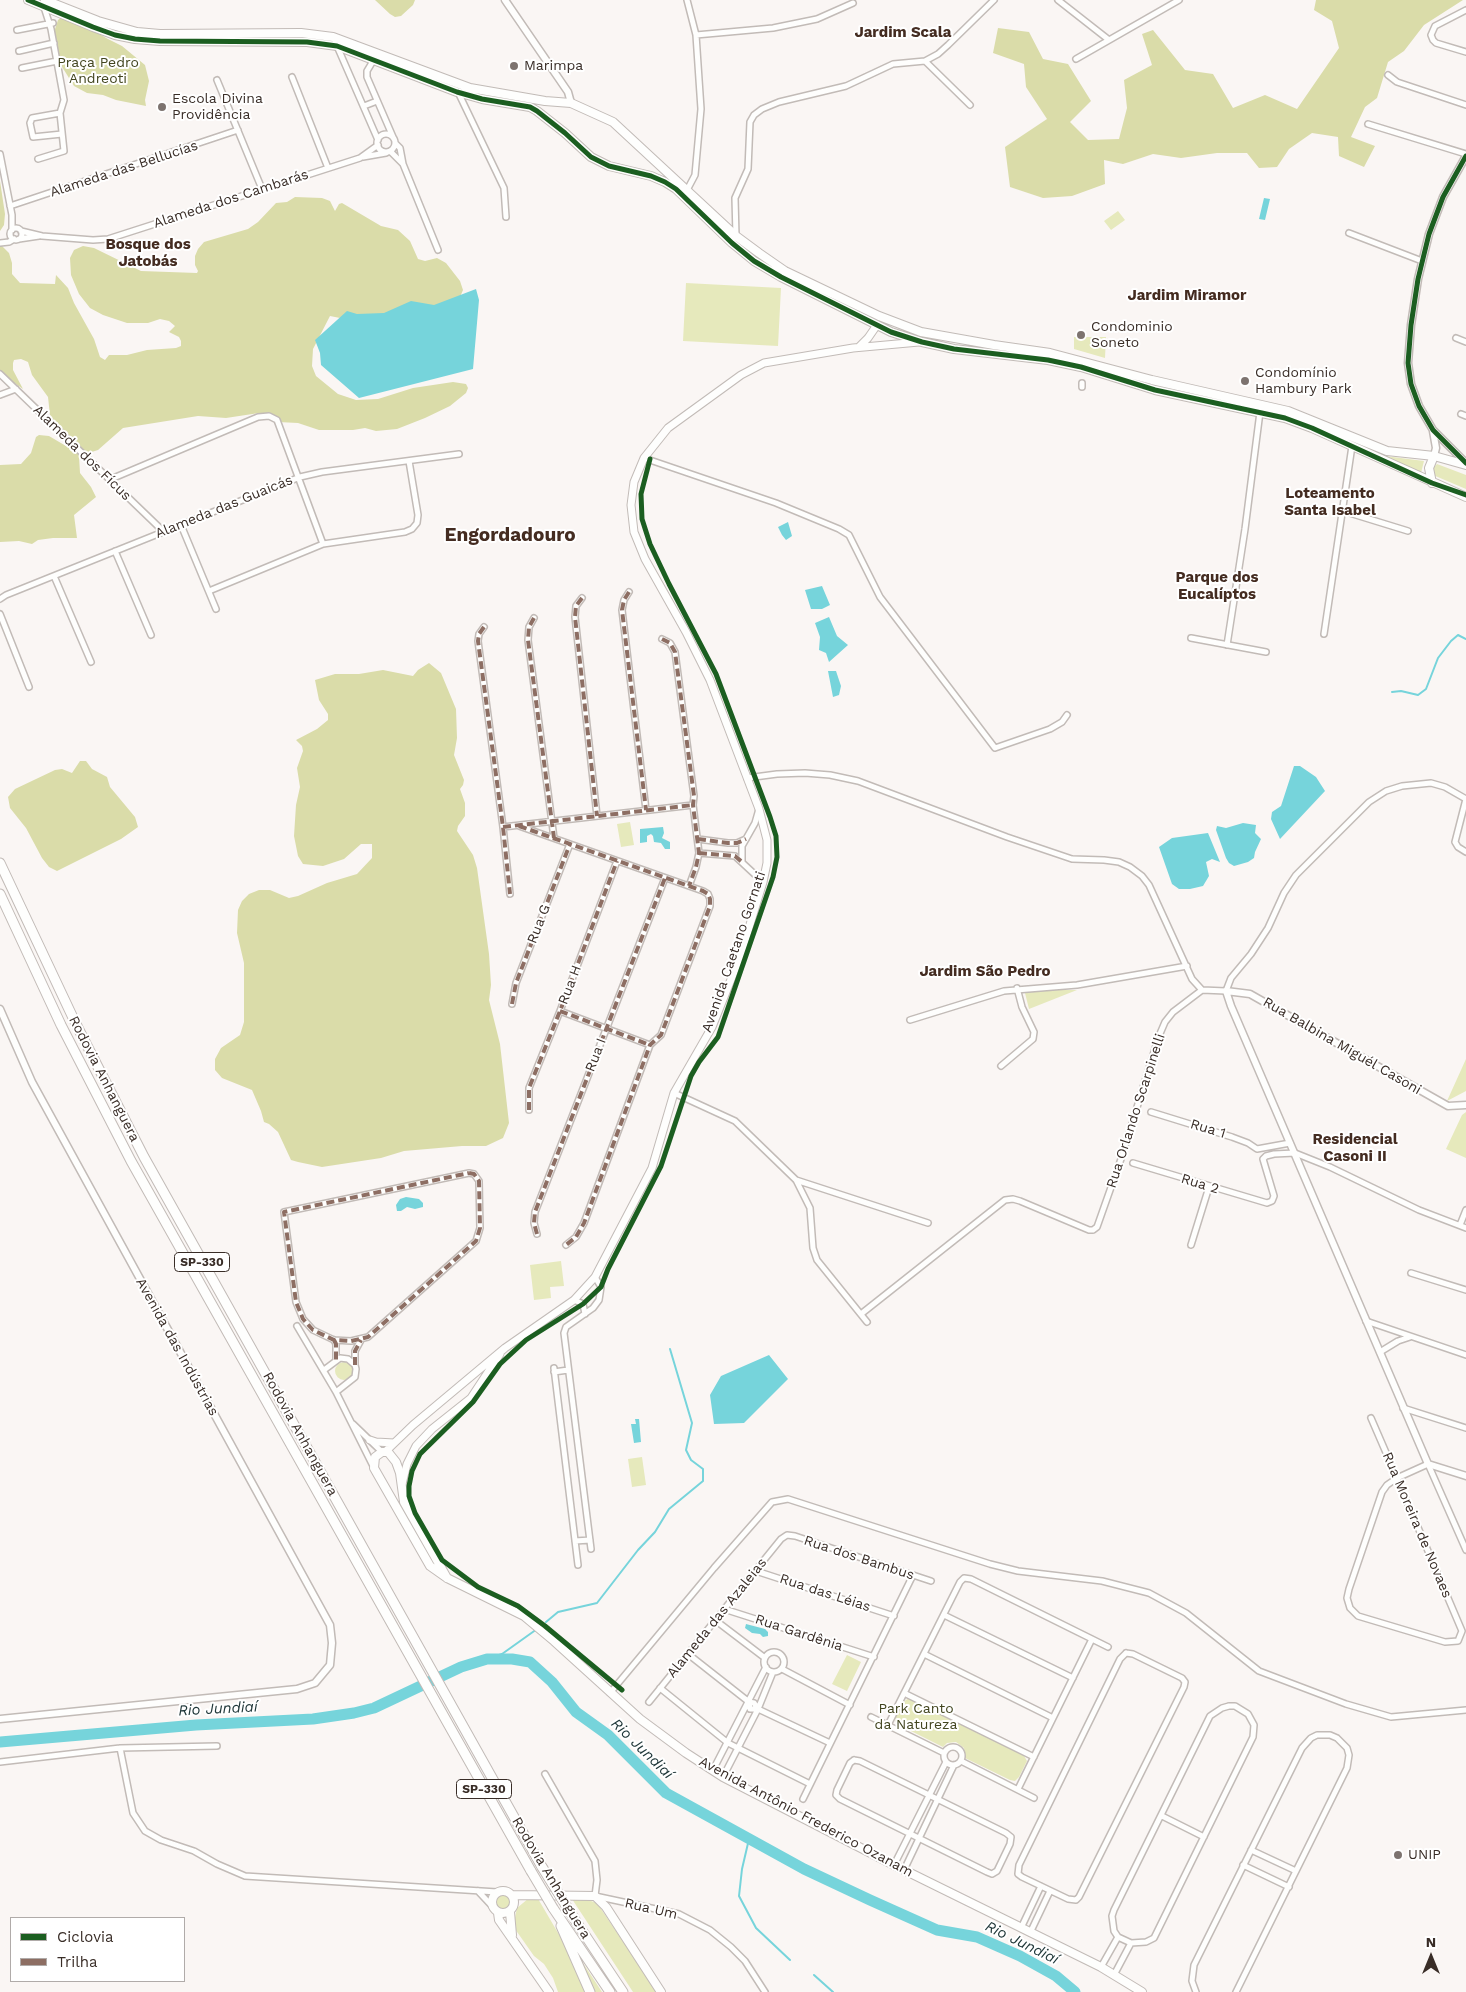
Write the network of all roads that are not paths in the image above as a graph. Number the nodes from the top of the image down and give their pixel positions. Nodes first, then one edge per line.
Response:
1 (28, 0) edge
2 (505, 0) edge
3 (687, 0) edge
4 (994, 0) edge
5 (1058, 0) edge
6 (1178, 0) edge
7 (44, 3) edge
8 (853, 3) dead end
9 (1466, 10) edge
10 (61, 14) junction
11 (51, 25) junction
12 (17, 30) dead end
13 (696, 35) junction
14 (1109, 40) junction
15 (54, 43) junction
16 (337, 46) junction
17 (19, 50) dead end
18 (1466, 52) edge
19 (1076, 59) dead end
20 (57, 60) junction
21 (374, 60) junction
22 (925, 61) junction
23 (22, 68) dead end
24 (1388, 76) dead end
25 (292, 77) dead end
26 (218, 80) dead end
27 (457, 92) junction
28 (377, 101) junction
29 (571, 103) junction
30 (1466, 104) edge
31 (970, 105) dead end
32 (364, 106) junction
33 (60, 113) junction
34 (1368, 124) dead end
35 (238, 130) junction
36 (62, 134) junction
37 (392, 137) junction
38 (378, 142) junction
39 (395, 144) junction
40 (389, 151) junction
41 (0, 154) edge
42 (1466, 155) edge
43 (360, 158) junction
44 (38, 159) dead end
45 (403, 164) junction
46 (659, 165) junction
47 (328, 168) junction
48 (651, 176) junction
49 (262, 189) junction
50 (685, 193) junction
51 (10, 206) junction
52 (12, 215) junction
53 (506, 218) dead end
54 (20, 230) junction
55 (11, 231) junction
56 (1349, 233) dead end
57 (42, 236) junction
58 (736, 236) junction
59 (16, 239) junction
60 (0, 243) edge
61 (438, 250) dead end
62 (1422, 261) junction
63 (877, 325) junction
64 (921, 332) junction
65 (871, 334) junction
66 (1456, 338) dead end
67 (922, 342) junction
68 (1466, 342) edge
69 (880, 345) junction
70 (858, 347) junction
71 (0, 374) edge
72 (16, 389) junction
73 (0, 395) edge
74 (1260, 412) junction
75 (1433, 430) junction
76 (1352, 446) junction
77 (459, 454) dead end
78 (1434, 456) junction
79 (644, 458) junction
80 (410, 461) junction
81 (1466, 464) edge
82 (300, 477) junction
83 (111, 479) junction
84 (1432, 483) junction
85 (1465, 496) edge
86 (1343, 511) junction
87 (181, 525) junction
88 (1408, 531) dead end
89 (164, 532) junction
90 (323, 544) junction
91 (115, 551) junction
92 (54, 576) junction
93 (209, 591) junction
94 (629, 592) dead end
95 (582, 598) dead end
96 (0, 599) edge
97 (216, 608) dead end
98 (0, 614) edge
99 (534, 618) dead end
100 (484, 627) dead end
101 (1324, 634) dead end
102 (152, 635) dead end
103 (1191, 638) dead end
104 (662, 639) dead end
105 (1227, 645) junction
106 (1266, 652) dead end
107 (92, 662) dead end
108 (29, 687) dead end
109 (1067, 715) dead end
110 (747, 778) junction
111 (1466, 800) edge
112 (692, 805) junction
113 (759, 809) junction
114 (646, 810) junction
115 (597, 816) junction
116 (551, 822) junction
117 (518, 826) junction
118 (503, 827) junction
119 (554, 838) junction
120 (746, 839) junction
121 (698, 840) junction
122 (570, 844) junction
123 (1466, 852) edge
124 (699, 853) junction
125 (617, 861) junction
126 (742, 862) junction
127 (0, 863) edge
128 (665, 878) junction
129 (763, 882) junction
130 (689, 886) junction
131 (0, 894) edge
132 (510, 894) dead end
133 (1187, 966) junction
134 (1017, 988) junction
135 (1202, 990) junction
136 (1226, 991) junction
137 (512, 1004) dead end
138 (0, 1009) edge
139 (560, 1011) junction
140 (910, 1020) dead end
141 (606, 1028) junction
142 (650, 1045) junction
143 (1001, 1066) dead end
144 (674, 1093) junction
145 (1466, 1105) edge
146 (529, 1110) dead end
147 (1151, 1112) dead end
148 (1290, 1143) junction
149 (1260, 1149) junction
150 (1295, 1153) junction
151 (1264, 1157) junction
152 (1133, 1162) dead end
153 (796, 1180) junction
154 (1209, 1187) junction
155 (1466, 1210) edge
156 (928, 1223) dead end
157 (1463, 1226) edge
158 (538, 1234) dead end
159 (566, 1245) dead end
160 (1190, 1245) dead end
161 (1411, 1273) dead end
162 (595, 1276) junction
163 (1466, 1290) edge
164 (574, 1300) junction
165 (585, 1314) junction
166 (861, 1314) junction
167 (1366, 1321) junction
168 (867, 1322) dead end
169 (297, 1326) dead end
170 (1411, 1337) junction
171 (334, 1340) junction
172 (361, 1340) junction
173 (504, 1348) junction
174 (1380, 1352) junction
175 (1466, 1355) edge
176 (336, 1360) junction
177 (355, 1365) junction
178 (324, 1370) junction
179 (568, 1370) junction
180 (462, 1384) junction
181 (336, 1392) junction
182 (471, 1398) junction
183 (1403, 1408) junction
184 (1371, 1418) dead end
185 (351, 1422) junction
186 (1466, 1428) edge
187 (370, 1440) junction
188 (394, 1443) junction
189 (384, 1452) junction
190 (1428, 1464) junction
191 (374, 1468) junction
192 (1466, 1476) edge
193 (1397, 1478) junction
194 (402, 1486) junction
195 (385, 1487) junction
196 (417, 1525) junction
197 (408, 1527) junction
198 (787, 1535) joint
199 (590, 1540) junction
200 (575, 1541) junction
201 (591, 1549) dead end
202 (1466, 1550) edge
203 (578, 1565) dead end
204 (756, 1571) junction
205 (913, 1575) junction
206 (447, 1578) junction
207 (931, 1581) dead end
208 (724, 1609) junction
209 (944, 1615) junction
210 (894, 1616) junction
211 (715, 1620) junction
212 (1092, 1639) junction
213 (1108, 1647) dead end
214 (688, 1654) junction
215 (924, 1654) junction
216 (874, 1657) junction
217 (765, 1658) junction
218 (766, 1667) junction
219 (782, 1669) junction
220 (773, 1672) junction
221 (1073, 1678) junction
222 (660, 1688) junction
223 (904, 1692) junction
224 (610, 1693) junction
225 (649, 1702) dead end
226 (748, 1702) junction
227 (850, 1704) junction
228 (758, 1709) junction
229 (1466, 1710) edge
230 (871, 1717) dead end
231 (1053, 1718) junction
232 (0, 1719) edge
233 (888, 1725) junction
234 (728, 1742) junction
235 (830, 1743) junction
236 (217, 1746) dead end
237 (120, 1748) junction
238 (738, 1748) junction
239 (944, 1753) junction
240 (1034, 1757) junction
241 (961, 1761) junction
242 (0, 1762) edge
243 (946, 1762) junction
244 (954, 1765) junction
245 (713, 1770) junction
246 (545, 1774) dead end
247 (723, 1777) junction
248 (810, 1784) junction
249 (1018, 1789) junction
250 (929, 1795) junction
251 (1034, 1798) dead end
252 (803, 1799) dead end
253 (939, 1799) junction
254 (1162, 1816) junction
255 (911, 1834) junction
256 (1204, 1837) junction
257 (920, 1839) junction
258 (1251, 1850) junction
259 (894, 1865) junction
260 (1243, 1865) junction
261 (904, 1870) junction
262 (1296, 1872) junction
263 (1041, 1886) junction
264 (1288, 1887) junction
265 (477, 1890) junction
266 (1050, 1891) junction
267 (498, 1892) junction
268 (512, 1895) junction
269 (530, 1895) junction
270 (595, 1896) junction
271 (492, 1906) junction
272 (512, 1908) junction
273 (553, 1908) junction
274 (498, 1913) junction
275 (1021, 1928) junction
276 (1030, 1933) junction
277 (512, 1937) junction
278 (1118, 1937) junction
279 (1132, 1943) junction
280 (1101, 1967) junction
281 (1114, 1975) junction
282 (1139, 1991) edge
283 (549, 1992) edge
284 (590, 1992) edge
285 (610, 1992) edge
286 (623, 1992) edge
287 (661, 1992) edge
288 (765, 1992) edge
289 (1196, 1992) edge
290 (1236, 1992) edge

1 - 7 main road
2 - 29 street
3 - 13 street
4 - 22 street
5 - 14 street
6 - 14 street
7 - 10 main road
7 - 11 street
7 - 29 main road
8 - 13 street
9 - 18 street
10 - 11 street
10 - 16 main road
11 - 12 street
11 - 15 street
13 - 50 street
14 - 19 street
15 - 17 street
15 - 20 street
16 - 21 main road
16 - 32 street
20 - 23 street
20 - 33 street
21 - 27 main road
21 - 28 street
22 - 31 street
22 - 58 street
24 - 30 street
25 - 47 street
26 - 35 street
27 - 48 main road
27 - 53 street
28 - 32 street
28 - 37 street
29 - 46 main road
32 - 38 street
33 - 36 street
33 - 36 street
34 - 42 street
35 - 49 street
35 - 51 street, Alameda das Bellucías
36 - 44 street
37 - 38 street
37 - 39 street
38 - 40 street
38 - 43 street, Alameda dos Cambarás
39 - 40 street
39 - 45 street
40 - 43 street, Alameda dos Cambarás
40 - 45 street
41 - 51 street
42 - 62 street
43 - 47 street, Alameda dos Cambarás
45 - 61 street
46 - 48 main road
46 - 50 main road
47 - 49 street, Alameda dos Cambarás
48 - 50 main road
49 - 57 street, Alameda dos Cambarás
50 - 58 main road
50 - 63 main road
51 - 52 street
52 - 54 street
52 - 55 street
54 - 55 street
54 - 57 street, Alameda dos Cambarás
54 - 59 street
55 - 59 street
55 - 60 street, Alameda dos Cambarás
56 - 62 street
57 - 59 street, Alameda dos Cambarás
58 - 64 main road
59 - 60 street, Alameda dos Cambarás
62 - 75 street
63 - 64 main road
63 - 65 main road
63 - 67 main road
64 - 78 main road
65 - 69 main road
65 - 70 main road
66 - 68 street
67 - 69 main road, Avenida Caetano Gornati
67 - 74 main road
69 - 70 main road, Avenida Caetano Gornati
70 - 79 main road, Avenida Caetano Gornati
71 - 72 street, Alameda dos Fícus
72 - 73 street
72 - 83 street, Alameda dos Fícus
74 - 76 main road
74 - 105 street
75 - 78 street
75 - 81 street
76 - 84 main road
76 - 86 street
77 - 80 street, Alameda das Guaicás
78 - 81 main road
78 - 84 main road
79 - 109 street
79 - 110 main road, Avenida Caetano Gornati
80 - 82 street, Alameda das Guaicás
80 - 90 street
82 - 83 street
82 - 87 street, Alameda das Guaicás
82 - 90 street
83 - 89 street, Alameda dos Fícus
84 - 85 main road
86 - 88 street
86 - 101 street
87 - 89 street, Alameda das Guaicás
87 - 93 street
89 - 91 street, Alameda das Guaicás
90 - 93 street
91 - 92 street, Alameda das Guaicás
91 - 102 street
92 - 96 street, Alameda das Guaicás
92 - 107 street
93 - 97 street
94 - 114 street
95 - 115 street
98 - 108 street
99 - 116 street
100 - 118 street
103 - 105 street
104 - 112 street
105 - 106 street
110 - 113 main road, Avenida Caetano Gornati
110 - 133 street
111 - 123 street
111 - 136 street
112 - 114 street
112 - 121 street
113 - 120 street
113 - 129 main road, Avenida Caetano Gornati
114 - 115 street
115 - 116 street
116 - 117 street
116 - 119 street
117 - 118 street
117 - 119 street
118 - 132 street
119 - 122 street
120 - 121 street
120 - 126 street
121 - 124 street
122 - 125 street
122 - 137 street, Rua G
124 - 126 street
124 - 130 street
125 - 128 street
125 - 139 street, Rua H
126 - 129 street
127 - 286 highway, Rodovia Anhanguera / SP-330, bridge
128 - 130 street
128 - 141 street, Rua I
129 - 144 main road, Avenida Caetano Gornati
130 - 142 street
131 - 273 highway, Rodovia Anhanguera / SP-330, bridge
133 - 134 street
133 - 135 street
134 - 140 street
134 - 143 street
135 - 136 street
135 - 166 street, Rua Orlando Scarpinelli
136 - 145 street, Rua Balbina Miguél Casoni
136 - 148 street
138 - 232 street, Avenida das Indústrias
139 - 141 street
139 - 146 street, Rua H
141 - 142 street
141 - 158 street, Rua I
142 - 159 street
144 - 153 street
144 - 162 main road, Avenida Caetano Gornati
147 - 149 street, Rua 1
148 - 149 street
148 - 150 street
149 - 151 street
150 - 151 street
150 - 157 street
150 - 167 street
151 - 154 street, Rua 2
152 - 154 street, Rua 2
153 - 156 street
153 - 166 street
154 - 160 street
155 - 157 street
161 - 163 street
162 - 164 main road, Avenida Caetano Gornati
162 - 165 street
164 - 165 street
164 - 173 main road, Avenida Caetano Gornati
165 - 179 street
166 - 168 street
167 - 170 street
167 - 174 street
169 - 178 street, Avenida Antônio Frederico Ozanam
170 - 174 street
170 - 175 street
171 - 172 street
171 - 172 street
171 - 176 street
172 - 177 street
173 - 180 main road, Avenida Caetano Gornati
173 - 182 main road
174 - 183 street
176 - 177 street
176 - 178 street
177 - 181 street
178 - 181 street, Avenida Antônio Frederico Ozanam
179 - 199 street
179 - 200 street
180 - 182 main road
180 - 188 main road, Avenida Caetano Gornati
181 - 185 street, Avenida Antônio Frederico Ozanam
182 - 194 main road
183 - 186 street
183 - 190 street
184 - 193 street, Rua Moreira de Novaes
185 - 187 street, Avenida Antônio Frederico Ozanam
185 - 191 street, Avenida Antônio Frederico Ozanam
187 - 188 main road
187 - 189 street, Avenida Antônio Frederico Ozanam
188 - 189 main road, Avenida Caetano Gornati
189 - 191 main road
189 - 194 main road
190 - 192 street
190 - 193 street
190 - 202 street
191 - 195 main road, Avenida Antônio Frederico Ozanam
193 - 193 street, Rua Moreira de Novaes
194 - 195 main road
194 - 196 main road
195 - 197 main road, Avenida Antônio Frederico Ozanam
196 - 197 main road
196 - 206 main road
197 - 206 main road, Avenida Antônio Frederico Ozanam
198 - 204 street, Alameda das Azaleias
198 - 205 street, Rua dos Bambus
199 - 200 street
199 - 201 street
200 - 203 street
204 - 208 street, Alameda das Azaleias
204 - 210 street, Rua das Léias
205 - 207 street, Rua dos Bambus
205 - 210 street
206 - 224 main road, Avenida Antônio Frederico Ozanam
208 - 211 street, Alameda das Azaleias
208 - 216 street, Rua Gardênia
209 - 212 street
209 - 215 street
209 - 221 street
210 - 216 street
211 - 214 street, Alameda das Azaleias
211 - 217 street
212 - 213 street
212 - 221 street
214 - 222 street, Alameda das Azaleias
214 - 226 street
215 - 223 street
215 - 231 street
216 - 227 street
217 - 218 street
217 - 219 street
218 - 220 street
218 - 226 street
219 - 220 street
219 - 227 street
220 - 228 street
221 - 231 street
222 - 225 street, Alameda das Azaleias
222 - 234 street
223 - 233 street
223 - 240 street
224 - 229 street
224 - 245 main road, Avenida Antônio Frederico Ozanam
226 - 228 street
226 - 234 street
227 - 235 street
228 - 235 street
228 - 238 street
230 - 233 street
231 - 240 street
233 - 239 street
234 - 238 street
234 - 245 street
235 - 248 street
236 - 237 street
237 - 242 street
237 - 265 street
238 - 247 street
238 - 248 street
239 - 241 street
239 - 243 street
240 - 249 street
241 - 244 street
241 - 249 street
243 - 244 street
243 - 250 street
244 - 253 street
245 - 247 main road, Avenida Antônio Frederico Ozanam
246 - 270 street
247 - 259 main road, Avenida Antônio Frederico Ozanam
248 - 252 street
249 - 251 street
250 - 253 street
250 - 255 street
250 - 255 street
253 - 257 street
253 - 257 street
254 - 256 street
254 - 256 street
254 - 278 street
255 - 257 street
255 - 259 street
256 - 279 street
257 - 261 street
258 - 260 street
258 - 262 street
258 - 262 street
259 - 261 main road, Avenida Antônio Frederico Ozanam
260 - 264 street
260 - 289 street
261 - 275 main road, Avenida Antônio Frederico Ozanam
262 - 264 street
263 - 266 street
263 - 266 street
263 - 275 street
264 - 290 street
265 - 267 street
265 - 271 street
266 - 276 street
267 - 268 main road
267 - 271 main road
268 - 269 main road
268 - 272 main road
269 - 270 main road
269 - 272 main road
270 - 287 main road
270 - 288 street, Rua Um
271 - 274 main road
272 - 274 main road
272 - 277 main road
273 - 284 highway
273 - 285 highway, Rodovia Anhanguera / SP-330
274 - 277 main road
275 - 276 main road, Avenida Antônio Frederico Ozanam
276 - 280 main road, Avenida Antônio Frederico Ozanam
277 - 283 main road
278 - 279 street
278 - 280 street
279 - 281 street
280 - 281 main road, Avenida Antônio Frederico Ozanam
281 - 282 main road, Avenida Antônio Frederico Ozanam

